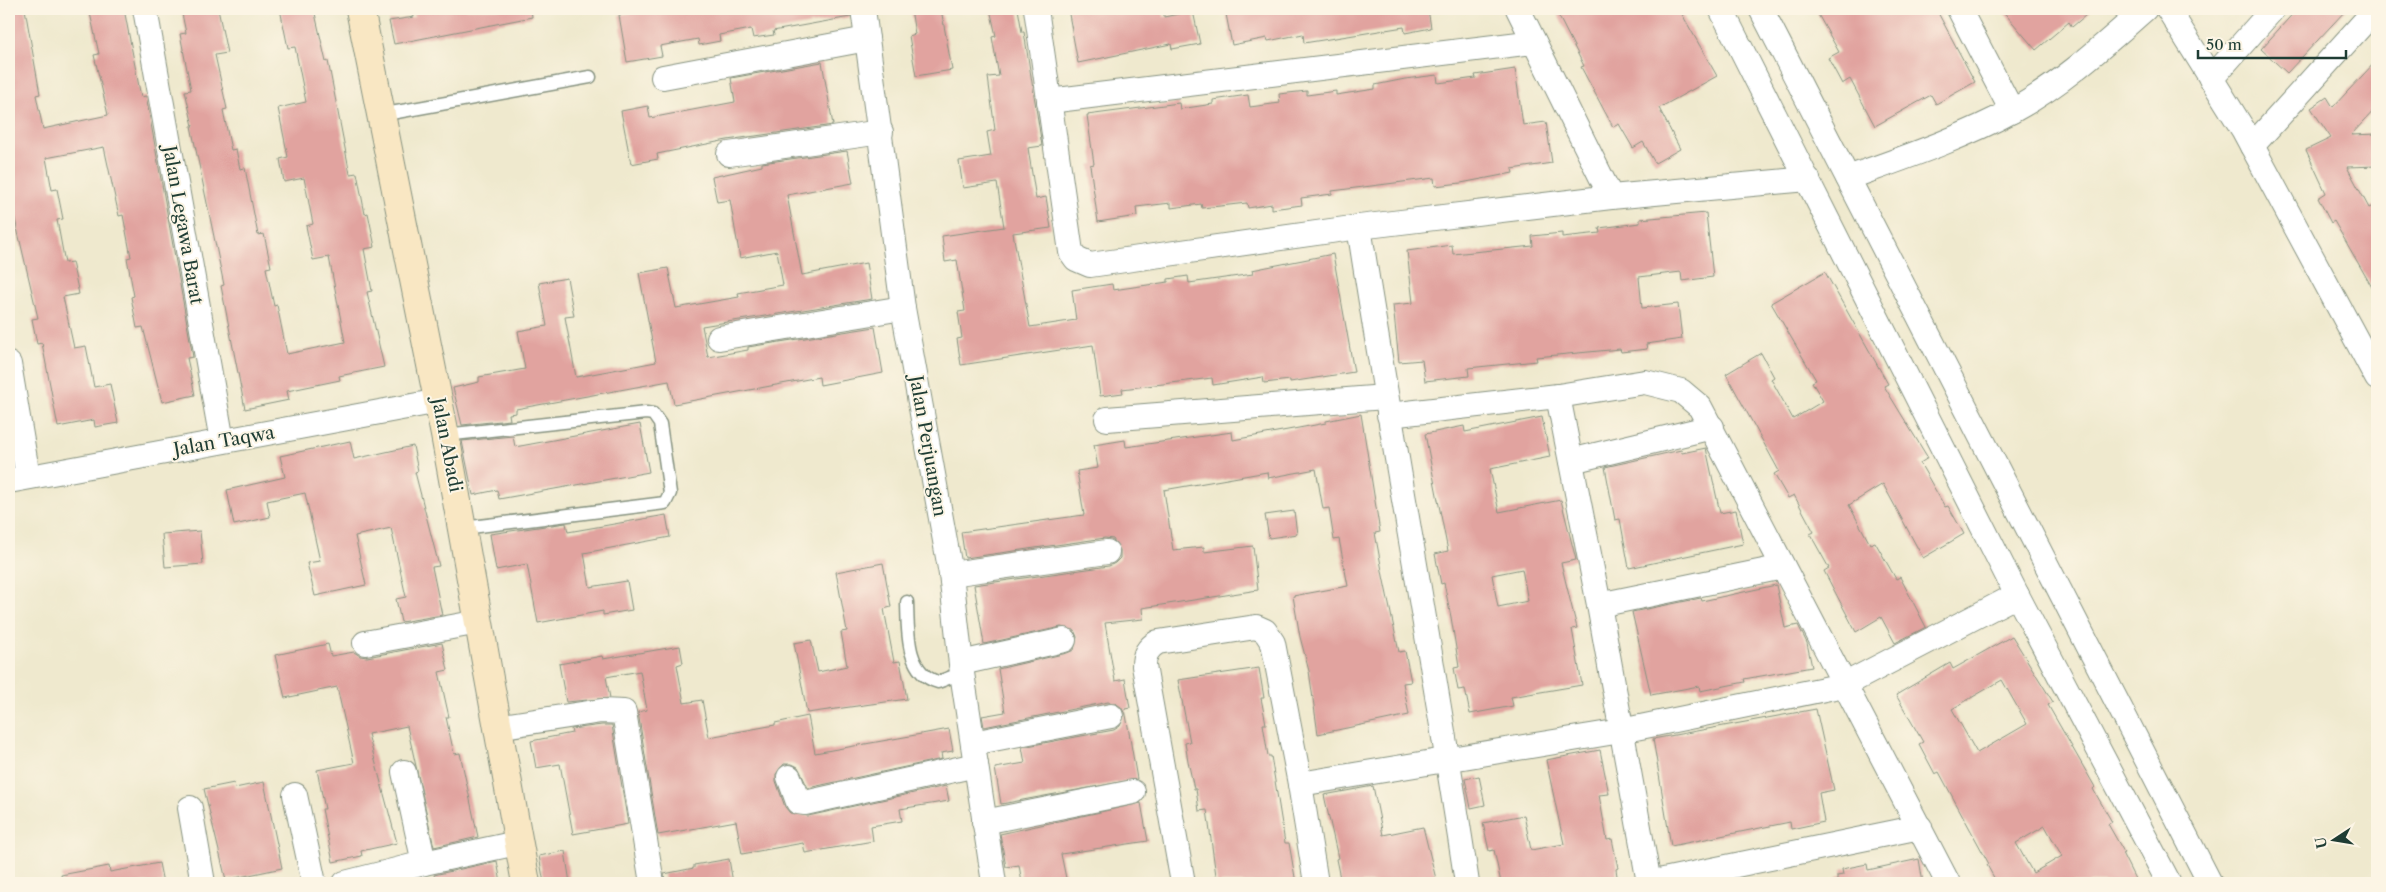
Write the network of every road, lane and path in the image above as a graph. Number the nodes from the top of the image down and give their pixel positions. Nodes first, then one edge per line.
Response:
1 (145, 9) edge
2 (360, 9) edge
3 (863, 9) edge
4 (1036, 9) edge
5 (1518, 9) edge
6 (1721, 9) edge
7 (1959, 9) edge
8 (2145, 9) edge
9 (2168, 9) edge
10 (2273, 9) edge
11 (2376, 9) edge
12 (1763, 13) edge
13 (1733, 33) junction
14 (867, 39) junction
15 (1534, 42) junction
16 (590, 77) dead end
17 (662, 77) dead end
18 (2211, 79) junction
19 (1049, 101) junction
20 (2012, 111) junction
21 (380, 115) junction
22 (881, 132) junction
23 (2252, 146) junction
24 (730, 154) dead end
25 (1848, 178) junction
26 (1808, 179) junction
27 (1610, 197) junction
28 (1359, 227) junction
29 (903, 308) junction
30 (1922, 325) junction
31 (719, 338) dead end
32 (1892, 344) junction
33 (9, 364) edge
34 (2377, 378) edge
35 (1558, 396) junction
36 (438, 401) junction
37 (1387, 406) junction
38 (1107, 419) dead end
39 (1712, 428) junction
40 (445, 435) junction
41 (222, 441) junction
42 (1571, 461) junction
43 (18, 479) edge
44 (463, 528) junction
45 (1107, 552) dead end
46 (1783, 568) junction
47 (951, 574) junction
48 (2017, 595) junction
49 (907, 602) dead end
50 (1599, 605) junction
51 (479, 622) junction
52 (1064, 640) dead end
53 (365, 642) dead end
54 (962, 668) junction
55 (1844, 685) junction
56 (1111, 716) dead end
57 (497, 727) junction
58 (1621, 731) junction
59 (974, 754) junction
60 (1448, 759) junction
61 (404, 772) dead end
62 (790, 777) dead end
63 (1300, 784) junction
64 (1133, 792) dead end
65 (295, 795) dead end
66 (190, 808) dead end
67 (984, 822) junction
68 (1920, 827) junction
69 (517, 843) junction
70 (424, 863) junction
71 (203, 883) edge
72 (314, 883) edge
73 (345, 883) edge
74 (526, 883) edge
75 (652, 883) edge
76 (994, 883) edge
77 (1183, 883) edge
78 (1316, 883) edge
79 (1467, 883) edge
80 (1649, 883) edge
81 (1948, 883) edge
82 (2169, 883) edge
83 (2210, 883) edge

1 - 41 street, Jalan Legawa Barat
2 - 21 street, Jalan Abadi
3 - 14 street, Jalan Perjuangan
4 - 19 street
5 - 15 street
6 - 13 street
7 - 20 street
8 - 20 street
9 - 18 street
10 - 18 street
11 - 23 street
12 - 13 street
12 - 25 street
13 - 26 street
14 - 17 street
14 - 22 street, Jalan Perjuangan
15 - 19 street
15 - 27 street
16 - 21 lane
18 - 23 street
19 - 28 street
20 - 25 street
21 - 36 street, Jalan Abadi
22 - 24 street
22 - 29 street, Jalan Perjuangan
23 - 34 street
25 - 30 street
26 - 27 street
26 - 32 street
27 - 28 street
28 - 37 street
29 - 31 street
29 - 47 street, Jalan Perjuangan
30 - 32 street
30 - 83 street
32 - 48 street
33 - 43 street
35 - 37 street
35 - 39 street
35 - 42 street
36 - 40 street, Jalan Abadi
36 - 41 street, Jalan Taqwa
37 - 38 street
37 - 60 street
39 - 42 street
39 - 46 street
40 - 44 street, Jalan Abadi
40 - 44 lane
41 - 43 street, Jalan Taqwa
42 - 50 street
44 - 51 street, Jalan Abadi
45 - 47 street
46 - 50 street
46 - 55 street
47 - 54 street, Jalan Perjuangan
48 - 55 street
48 - 82 street
49 - 54 lane
50 - 58 street
51 - 53 street
51 - 57 street, Jalan Abadi
52 - 54 street
54 - 59 street, Jalan Perjuangan
55 - 58 street
55 - 68 street
56 - 59 street
57 - 69 street, Jalan Abadi
57 - 75 street
58 - 60 street
58 - 80 street
59 - 62 street
59 - 67 street, Jalan Perjuangan
60 - 63 street
60 - 79 street
61 - 70 street
63 - 77 street
63 - 78 street
64 - 67 street
65 - 72 street
66 - 71 street
67 - 76 street, Jalan Perjuangan
68 - 80 street
68 - 81 street
69 - 70 street
69 - 74 street, Jalan Abadi
70 - 73 street

